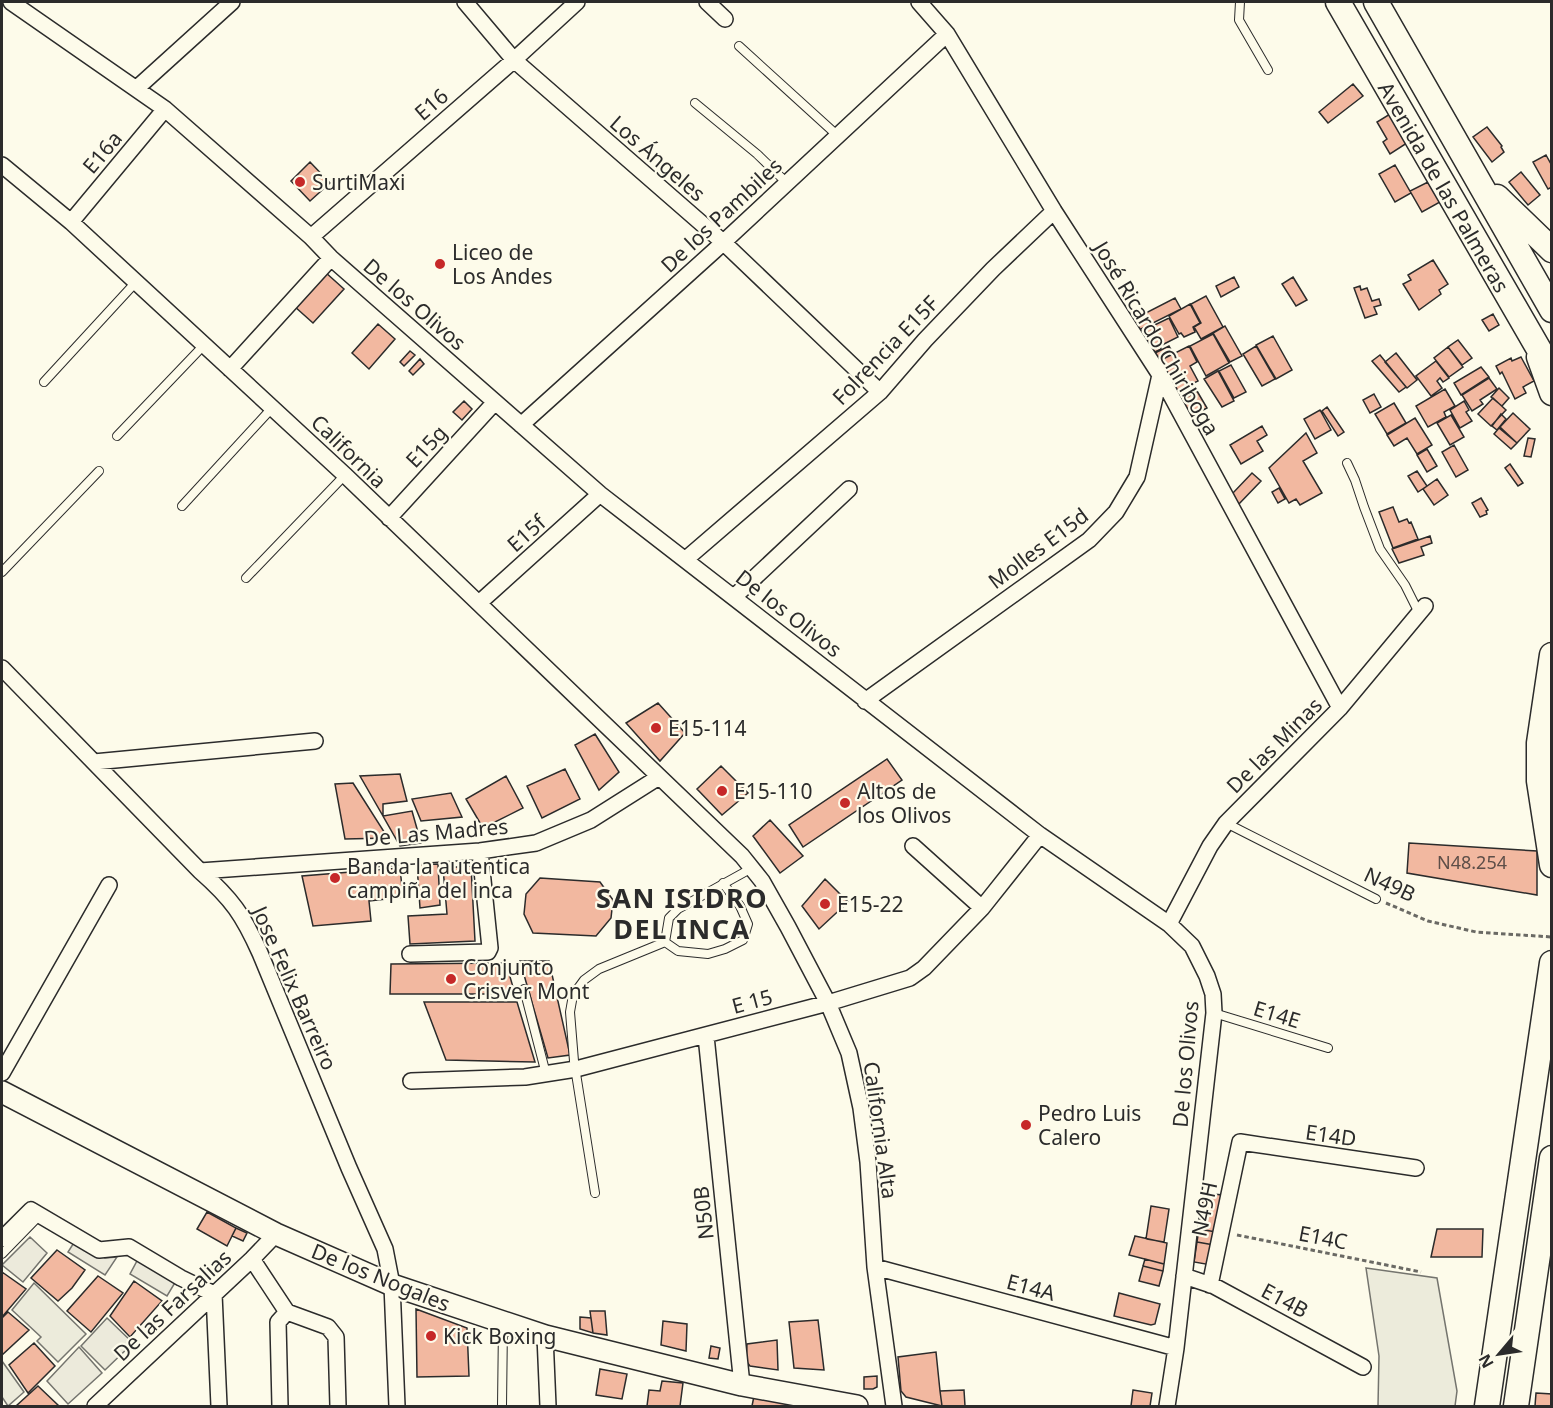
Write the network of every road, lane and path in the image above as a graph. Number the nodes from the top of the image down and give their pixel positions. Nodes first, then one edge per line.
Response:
1 (11, 2) edge
2 (232, 2) edge
3 (465, 2) edge
4 (577, 2) edge
5 (707, 2) edge
6 (919, 2) edge
7 (1240, 2) edge
8 (1338, 2) edge
9 (1376, 2) edge
10 (725, 19) dead end
11 (947, 34) junction
12 (739, 46) dead end
13 (514, 60) junction
14 (1268, 69) dead end
15 (137, 88) junction
16 (695, 103) dead end
17 (165, 109) junction
18 (838, 136) junction
19 (2, 165) edge
20 (1476, 176) junction
21 (787, 183) junction
22 (1054, 211) junction
23 (71, 222) junction
24 (311, 237) junction
25 (724, 243) junction
26 (1551, 250) edge
27 (331, 258) junction
28 (136, 282) junction
29 (1551, 310) edge
30 (204, 345) junction
31 (1536, 347) junction
32 (230, 369) junction
33 (1551, 372) edge
34 (1160, 375) junction
35 (44, 382) dead end
36 (880, 392) junction
37 (1551, 393) edge
38 (495, 402) junction
39 (272, 408) junction
40 (521, 424) junction
41 (117, 436) dead end
42 (1347, 463) dead end
43 (99, 471) dead end
44 (345, 475) junction
45 (849, 489) dead end
46 (600, 494) junction
47 (182, 506) dead end
48 (388, 518) junction
49 (686, 559) junction
50 (2, 572) edge
51 (246, 578) dead end
52 (734, 597) junction
53 (479, 603) junction
54 (1422, 610) joint
55 (1551, 655) edge
56 (2, 668) edge
57 (865, 701) junction
58 (1340, 708) junction
59 (315, 741) dead end
60 (94, 762) junction
61 (659, 777) junction
62 (1226, 824) junction
63 (1040, 835) junction
64 (913, 846) dead end
65 (480, 852) junction
66 (1551, 865) edge
67 (752, 868) junction
68 (200, 871) junction
69 (723, 883) junction
70 (109, 885) dead end
71 (1376, 899) joint
72 (982, 908) junction
73 (1169, 924) junction
74 (1551, 937) edge
75 (665, 942) junction
76 (410, 954) dead end
77 (1551, 963) edge
78 (524, 988) dead end
79 (828, 1002) junction
80 (1214, 1013) junction
81 (706, 1036) junction
82 (1328, 1048) dead end
83 (576, 1069) junction
84 (2, 1073) edge
85 (546, 1074) junction
86 (411, 1081) dead end
87 (2, 1092) edge
88 (1240, 1142) joint
89 (1551, 1158) edge
90 (1416, 1168) dead end
91 (595, 1193) dead end
92 (35, 1213) junction
93 (1220, 1232) junction
94 (276, 1234) junction
95 (2, 1239) edge
96 (2, 1254) edge
97 (252, 1259) junction
98 (875, 1267) junction
99 (1421, 1272) dead end
100 (1184, 1276) junction
101 (392, 1285) junction
102 (1210, 1285) junction
103 (214, 1294) junction
104 (287, 1312) junction
105 (503, 1323) junction
106 (546, 1336) junction
107 (1176, 1348) junction
108 (1363, 1367) dead end
109 (742, 1385) junction
110 (95, 1407) edge
111 (219, 1407) edge
112 (280, 1407) edge
113 (338, 1407) edge
114 (397, 1407) edge
115 (502, 1407) edge
116 (548, 1407) edge
117 (857, 1407) edge
118 (894, 1407) edge
119 (1167, 1407) edge
120 (1487, 1407) edge
121 (1516, 1407) edge

1 - 15 street, De los Olivos
2 - 15 street
3 - 13 street, Los Ángeles
4 - 13 street, E16
5 - 10 street
6 - 11 street, José Ricardo Chiriboga
7 - 14 lane
8 - 31 main road, Avenida de las Palmeras
9 - 20 main road, Avenida de las Palmeras
11 - 18 street, De los Pambiles
11 - 22 street, José Ricardo Chiriboga
12 - 18 lane
13 - 24 street, E16
13 - 25 street, Los Ángeles
15 - 17 street, De los Olivos
16 - 21 lane
17 - 23 street, E16a
17 - 24 street, De los Olivos
18 - 21 street, De los Pambiles
19 - 23 street, California
20 - 26 main road
20 - 29 main road, Avenida de las Palmeras
21 - 25 street, De los Pambiles
22 - 34 street, José Ricardo Chiriboga
22 - 36 street, Folrencia E15F
23 - 28 street, California
24 - 27 street, De los Olivos
25 - 36 street, Los Ángeles
25 - 40 street, De los Pambiles
27 - 32 street
27 - 38 street, De los Olivos
28 - 30 street, California
28 - 35 lane
30 - 32 street, California
30 - 41 lane
31 - 33 main road, Avenida de las Palmeras
31 - 37 main road
32 - 39 street, California
34 - 57 street, Molles E15d
34 - 58 street, José Ricardo Chiriboga
36 - 49 street, Folrencia E15F
38 - 40 street, De los Olivos
38 - 48 street, E15g
39 - 44 street, California
39 - 47 lane
40 - 46 street, De los Olivos
42 - 54 lane
43 - 50 lane
44 - 48 street, California
44 - 51 lane
45 - 52 street
46 - 49 street, De los Olivos
46 - 53 street, E15f
48 - 53 street, California
49 - 52 street, De los Olivos
52 - 57 street, De los Olivos
53 - 61 street, California
54 - 58 street, De las Minas
55 - 66 main road
56 - 60 street, Jose Felix Barreiro
57 - 63 street, De los Olivos
58 - 62 street, De las Minas
59 - 60 street
60 - 68 street, Jose Felix Barreiro
61 - 65 street, De Las Madres
61 - 67 street, California Alta
62 - 71 lane, N49B
62 - 73 street, De las Minas
63 - 72 street, E 15
63 - 73 street, De los Olivos
64 - 72 street
65 - 68 street, De Las Madres
65 - 76 street
67 - 69 lane
67 - 79 street, California Alta
68 - 101 street, Jose Felix Barreiro
69 - 75 lane
69 - 75 lane
70 - 84 street
71 - 74 path, N49B
72 - 79 street, E 15
73 - 80 street, De los Olivos
75 - 83 lane
77 - 120 main road
78 - 85 lane
79 - 81 street, E 15
79 - 98 street, California Alta
80 - 82 lane, E14E
80 - 100 street, De los Olivos
81 - 83 street, E 15
81 - 109 street, N50B
83 - 85 street, E 15
83 - 91 lane
85 - 86 street, E 15
87 - 94 street, De los Nogales
88 - 90 street, E14D
88 - 93 street, N49H
89 - 121 main road
92 - 95 street
92 - 96 lane
92 - 103 street
93 - 99 path, E14C
93 - 102 street, N49H
94 - 97 street, De las Farsalias
94 - 101 street, De los Nogales
97 - 103 street, De las Farsalias
97 - 104 street
98 - 107 street, E14A
98 - 118 street, California Alta
100 - 102 street, E14B
100 - 107 street, De los Olivos
101 - 105 street, De los Nogales
101 - 114 street, Jose Felix Barreiro
102 - 108 street, E14B
103 - 110 street, De las Farsalias
103 - 111 street
104 - 112 street
104 - 113 street
105 - 106 street, De los Nogales
105 - 115 lane
106 - 109 street, De los Nogales
106 - 116 street
107 - 119 street, De los Olivos
109 - 117 street, De los Nogales

